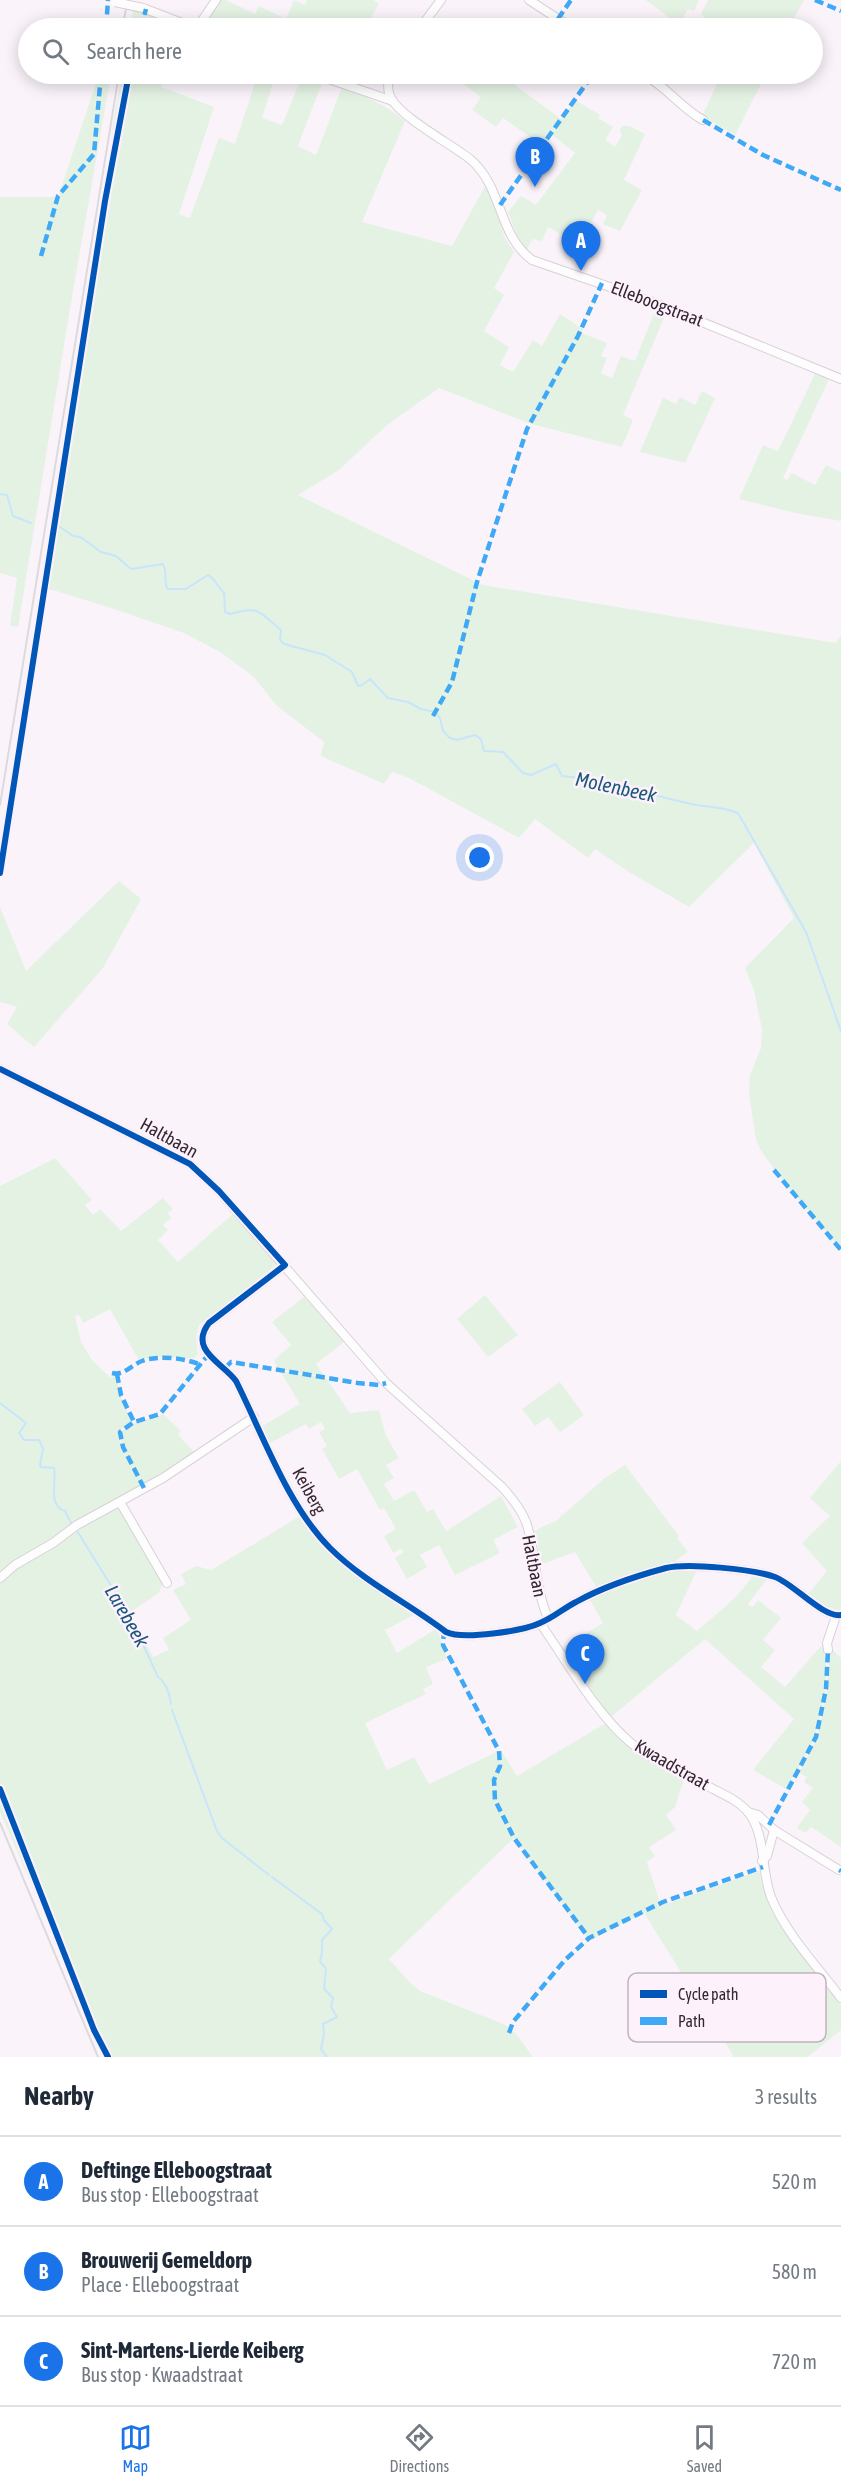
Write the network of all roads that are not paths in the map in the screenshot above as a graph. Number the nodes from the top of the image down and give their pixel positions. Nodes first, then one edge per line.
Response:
1 (216, 0) edge
2 (441, 0) edge
3 (529, 0) edge
4 (112, 1) edge
5 (170, 18) edge
6 (203, 18) edge
7 (428, 18) edge
8 (557, 18) edge
9 (343, 84) edge
10 (388, 84) edge
11 (658, 84) edge
12 (393, 101) junction
13 (703, 120) dead end
14 (841, 379) edge
15 (0, 1069) edge
16 (285, 1265) junction
17 (254, 1417) junction
18 (120, 1502) junction
19 (0, 1578) edge
20 (167, 1583) dead end
21 (839, 1615) edge
22 (544, 1621) junction
23 (828, 1650) dead end
24 (748, 1812) junction
25 (774, 1830) junction
26 (762, 1861) junction
27 (839, 1870) dead end
28 (823, 1973) edge
29 (826, 1978) edge
30 (841, 1998) edge

1 - 6 street
2 - 7 street
3 - 8 street
4 - 5 street, bridge
9 - 12 street
10 - 12 street
11 - 13 street
12 - 14 street, Elleboogstraat
15 - 16 street, Haltbaan
16 - 17 street, Keiberg
16 - 22 street, Haltbaan
17 - 18 street
17 - 22 street, Keiberg
18 - 19 street
18 - 20 street
21 - 22 street, Keiberg
21 - 23 street
22 - 24 street, Kwaadstraat
24 - 25 street, Kwaadstraat
24 - 26 street
25 - 26 street
25 - 27 street, Kwaadstraat
26 - 28 street
29 - 30 street

